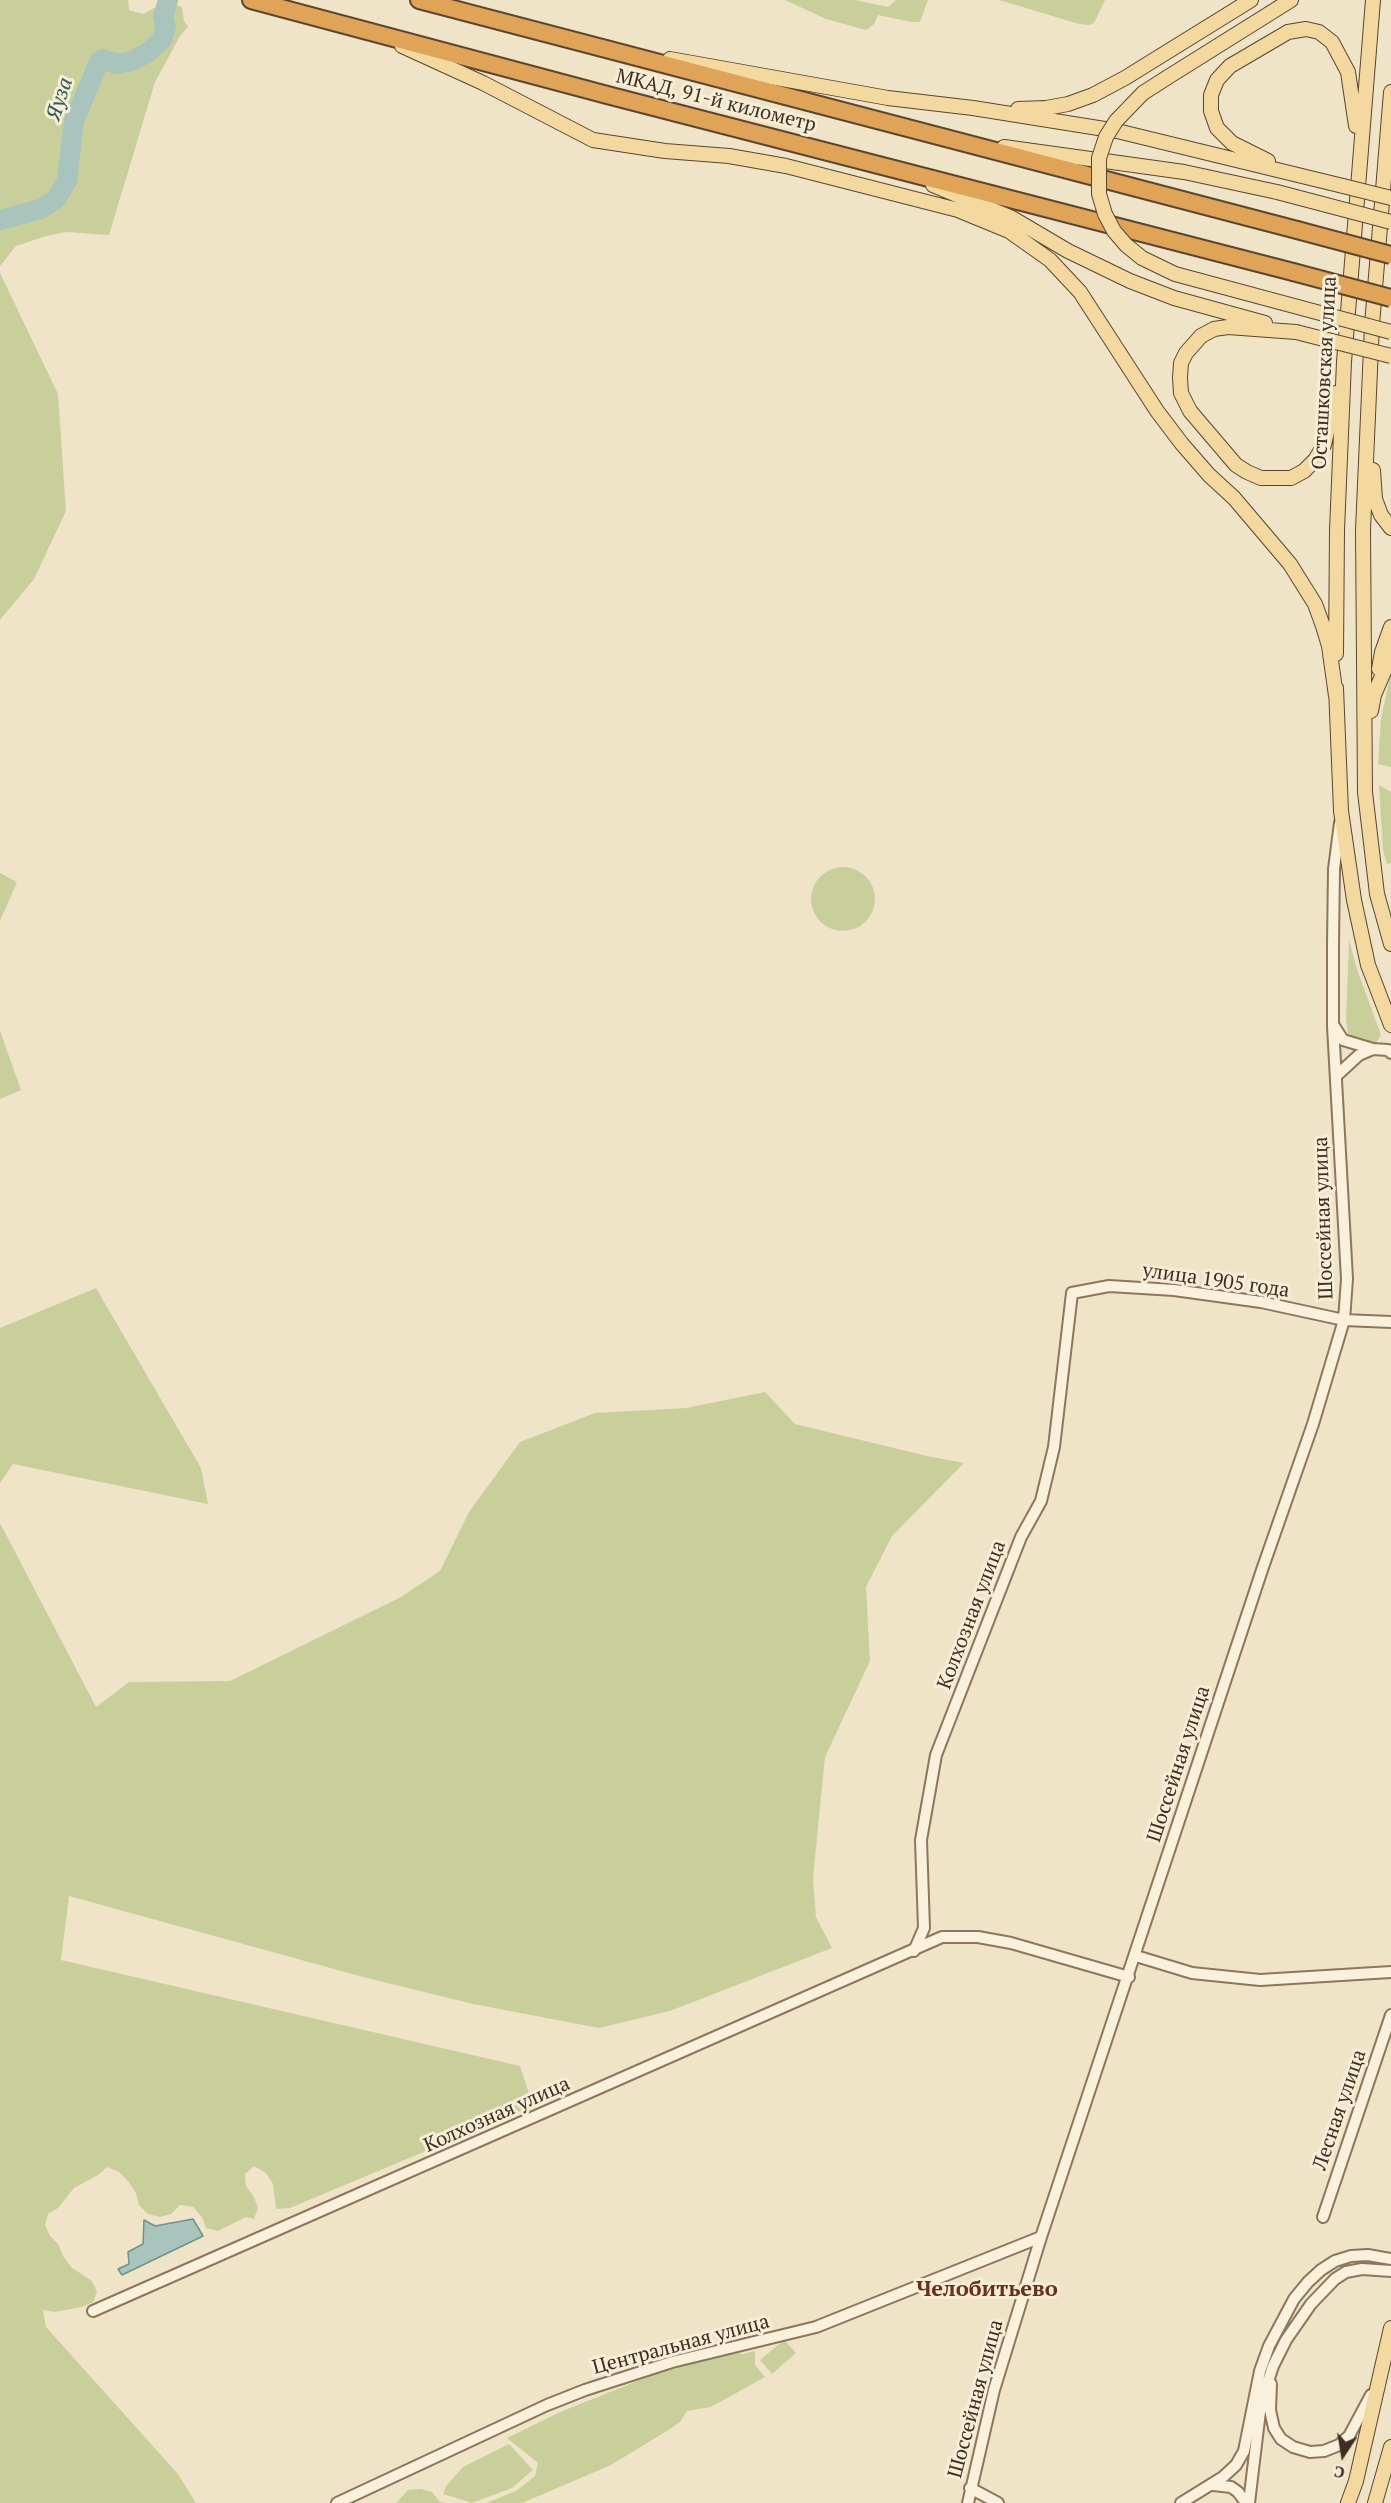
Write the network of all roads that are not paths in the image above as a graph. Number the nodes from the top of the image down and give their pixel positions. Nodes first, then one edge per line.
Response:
1 (251, 0) edge
2 (419, 0) edge
3 (1251, 0) edge
4 (1291, 0) edge
5 (1373, 0) edge
6 (377, 34) junction
7 (585, 44) junction
8 (1391, 92) edge
9 (973, 108) junction
10 (1391, 119) edge
11 (944, 138) junction
12 (1387, 138) junction
13 (1359, 161) junction
14 (1282, 168) junction
15 (895, 169) junction
16 (1391, 198) edge
17 (1391, 222) edge
18 (1009, 231) junction
19 (1068, 251) junction
20 (1391, 255) edge
21 (1391, 298) edge
22 (1274, 328) junction
23 (1391, 332) edge
24 (1391, 356) edge
25 (1344, 362) junction
26 (1369, 375) junction
27 (1391, 528) edge
28 (1391, 627) edge
29 (1391, 655) edge
30 (1374, 695) junction
31 (1336, 696) junction
32 (1363, 755) junction
33 (1341, 811) junction
34 (1391, 944) edge
35 (1391, 1025) edge
36 (1334, 1026) junction
37 (1372, 1049) junction
38 (1391, 1053) edge
39 (1336, 1076) junction
40 (1072, 1293) joint
41 (1344, 1320) junction
42 (1391, 1322) edge
43 (924, 1928) junction
44 (942, 1937) junction
45 (914, 1951) junction
46 (1136, 1956) junction
47 (1391, 1972) edge
48 (1129, 1977) junction
49 (1391, 2015) edge
50 (1323, 2217) dead end
51 (1041, 2237) junction
52 (1391, 2259) edge
53 (1391, 2271) edge
54 (93, 2311) dead end
55 (1391, 2328) edge
56 (1286, 2340) junction
57 (1384, 2361) junction
58 (1391, 2447) edge
59 (970, 2488) junction
60 (1204, 2489) junction
61 (337, 2503) edge
62 (968, 2503) edge
63 (998, 2503) edge
64 (1181, 2503) edge
65 (1192, 2503) edge
66 (1248, 2503) edge
67 (1348, 2503) edge
68 (1375, 2503) edge

1 - 6 highway, МКАД, 91-й километр
2 - 7 highway, МКАД, 91-й километр
3 - 9 main road
4 - 23 main road, bridge
5 - 13 main road, Осташковская улица
6 - 15 highway, МКАД, 91-й километр
6 - 18 main road
7 - 9 main road
7 - 11 highway, МКАД, 91-й километр
8 - 12 main road
9 - 14 main road
10 - 12 main road
11 - 17 main road, bridge
11 - 20 highway, МКАД, 91-й километр, bridge
12 - 26 main road
13 - 14 main road
13 - 25 main road, Осташковская улица
14 - 16 main road, bridge
15 - 19 main road
15 - 21 highway, МКАД, 91-й километр, bridge
18 - 19 main road
18 - 31 main road
19 - 22 main road
22 - 24 main road, bridge
22 - 25 main road
25 - 31 main road, Осташковская улица
26 - 27 main road
26 - 32 main road
28 - 30 main road
29 - 30 main road
30 - 32 main road
31 - 33 main road, Осташковская улица
32 - 34 main road
33 - 35 main road, Осташковская улица
33 - 36 street, Шоссейная улица
36 - 37 street
36 - 39 street, Шоссейная улица
37 - 38 street
37 - 39 street
39 - 41 street, Шоссейная улица
40 - 41 street, улица 1905 года
40 - 43 street, Колхозная улица
41 - 42 street, улица 1905 года
41 - 46 street, Шоссейная улица
43 - 44 street
43 - 45 street, Колхозная улица
44 - 45 street, Колхозная улица
44 - 48 street, Колхозная улица
45 - 54 street, Колхозная улица
46 - 47 street
46 - 48 street, Шоссейная улица
48 - 51 street, Шоссейная улица
49 - 50 street, Лесная улица
51 - 59 street, Шоссейная улица
51 - 61 street, Центральная улица
52 - 60 street
53 - 56 street
55 - 57 main road
56 - 57 street
56 - 66 street
57 - 67 main road
58 - 68 main road
59 - 62 street, Шоссейная улица
59 - 63 street
60 - 64 street
60 - 65 street
60 - 66 street

